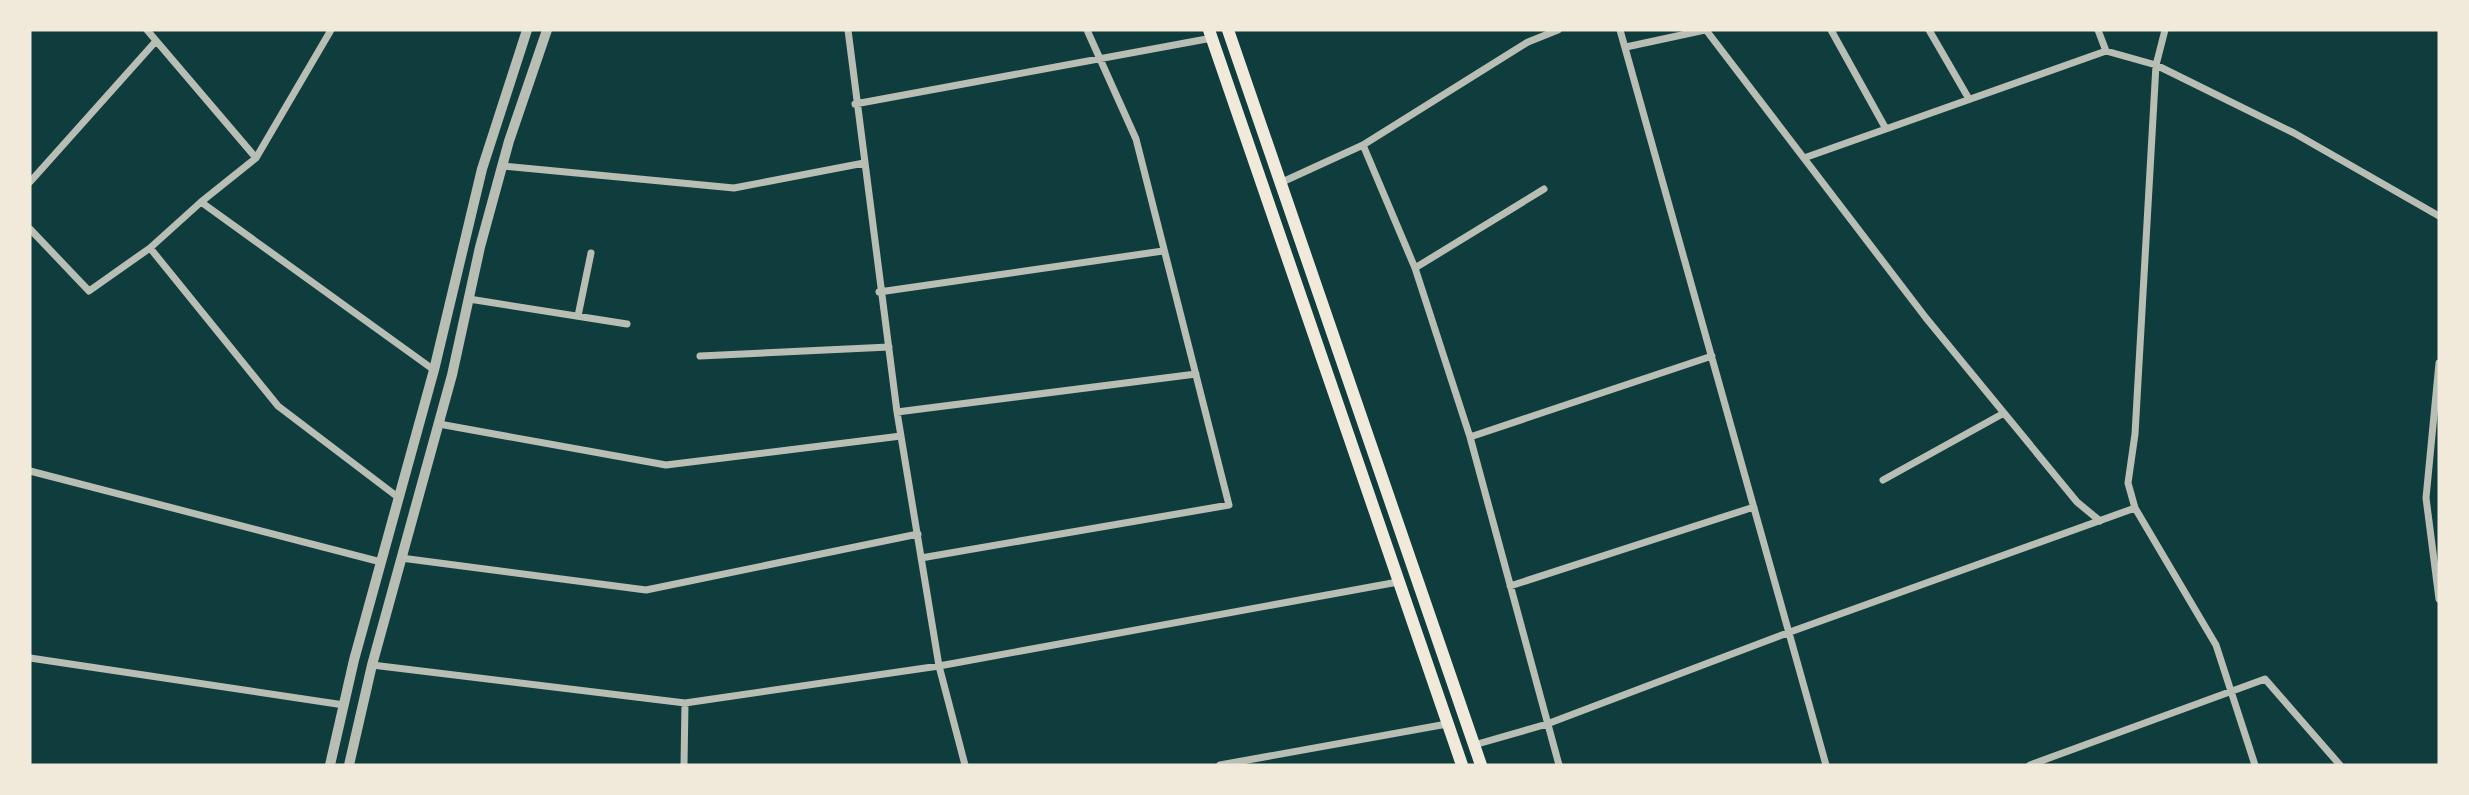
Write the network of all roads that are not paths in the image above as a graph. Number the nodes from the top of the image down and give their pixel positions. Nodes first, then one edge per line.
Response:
1 (147, 30) edge
2 (331, 30) edge
3 (527, 30) edge
4 (547, 30) edge
5 (848, 30) edge
6 (1087, 30) edge
7 (1228, 30) edge
8 (1552, 30) edge
9 (1620, 30) edge
10 (1705, 30) edge
11 (1831, 30) edge
12 (1929, 30) edge
13 (2098, 30) edge
14 (2165, 30) edge
15 (1211, 34) edge
16 (156, 40) junction
17 (1626, 47) junction
18 (2106, 51) junction
19 (1100, 61) junction
20 (2156, 65) junction
21 (1969, 99) junction
22 (855, 104) junction
23 (1886, 129) junction
24 (1363, 145) junction
25 (1804, 158) junction
26 (256, 159) junction
27 (864, 163) junction
28 (503, 166) junction
29 (30, 182) edge
30 (1279, 183) junction
31 (1544, 189) dead end
32 (201, 202) junction
33 (2439, 216) edge
34 (30, 229) edge
35 (150, 248) junction
36 (1163, 251) junction
37 (591, 253) dead end
38 (1415, 268) junction
39 (880, 292) junction
40 (469, 299) junction
41 (578, 316) junction
42 (627, 324) dead end
43 (889, 347) junction
44 (700, 356) dead end
45 (1712, 356) junction
46 (2439, 363) edge
47 (434, 370) junction
48 (1196, 374) junction
49 (897, 412) junction
50 (2004, 413) junction
51 (439, 424) junction
52 (901, 436) junction
53 (1470, 437) junction
54 (30, 471) edge
55 (1883, 480) dead end
56 (399, 498) junction
57 (1754, 507) junction
58 (2135, 508) junction
59 (2100, 521) junction
60 (918, 534) junction
61 (401, 558) junction
62 (921, 558) junction
63 (381, 562) junction
64 (1398, 582) junction
65 (1510, 586) junction
66 (2439, 599) edge
67 (1790, 632) junction
68 (30, 658) edge
69 (372, 665) junction
70 (939, 666) junction
71 (2232, 692) junction
72 (685, 703) junction
73 (344, 705) junction
74 (1447, 724) junction
75 (1547, 724) junction
76 (1474, 745) junction
77 (330, 765) edge
78 (349, 765) edge
79 (684, 765) edge
80 (965, 765) edge
81 (1220, 765) edge
82 (1462, 765) edge
83 (1481, 765) edge
84 (1559, 765) edge
85 (1826, 765) edge
86 (2029, 765) edge
87 (2255, 765) edge
88 (2340, 765) edge

1 - 16 street
2 - 26 street
3 - 47 street
4 - 28 street
5 - 22 street
6 - 19 street
7 - 30 main road
8 - 24 street
9 - 17 street
10 - 17 street
10 - 25 street
11 - 23 street
12 - 21 street
13 - 18 street
14 - 20 street
15 - 19 street
15 - 64 main road
16 - 26 street
16 - 29 street
17 - 45 street
18 - 20 street
18 - 21 street
19 - 22 street
19 - 36 street
20 - 33 street
20 - 58 street
21 - 23 street
22 - 27 street
23 - 25 street
24 - 30 street
24 - 38 street
25 - 50 street
26 - 32 street
27 - 28 street
27 - 39 street
28 - 40 street
30 - 76 main road
31 - 38 street
32 - 35 street
32 - 47 street
34 - 35 street
35 - 56 street
36 - 39 street
36 - 48 street
37 - 41 street
38 - 53 street
39 - 43 street
40 - 41 street
40 - 51 street
41 - 42 street
43 - 44 street
43 - 49 street
45 - 53 street
45 - 57 street
46 - 66 street
47 - 56 street
48 - 49 street
48 - 62 street
49 - 52 street
50 - 55 street
50 - 59 street
51 - 52 street
51 - 61 street
52 - 60 street
53 - 65 street
54 - 63 street
56 - 63 street
57 - 65 street
57 - 67 street
58 - 59 street
58 - 71 street
59 - 67 street
60 - 61 street
60 - 62 street
61 - 69 street
62 - 70 street
63 - 73 street
64 - 70 street
64 - 74 main road
65 - 75 street
67 - 75 street
67 - 85 street
68 - 73 street
69 - 72 street
69 - 78 street
70 - 72 street
70 - 80 street
71 - 86 street
71 - 87 street
71 - 88 street
72 - 79 street
73 - 77 street
74 - 81 street
74 - 82 main road
75 - 76 street
75 - 84 street
76 - 83 main road

